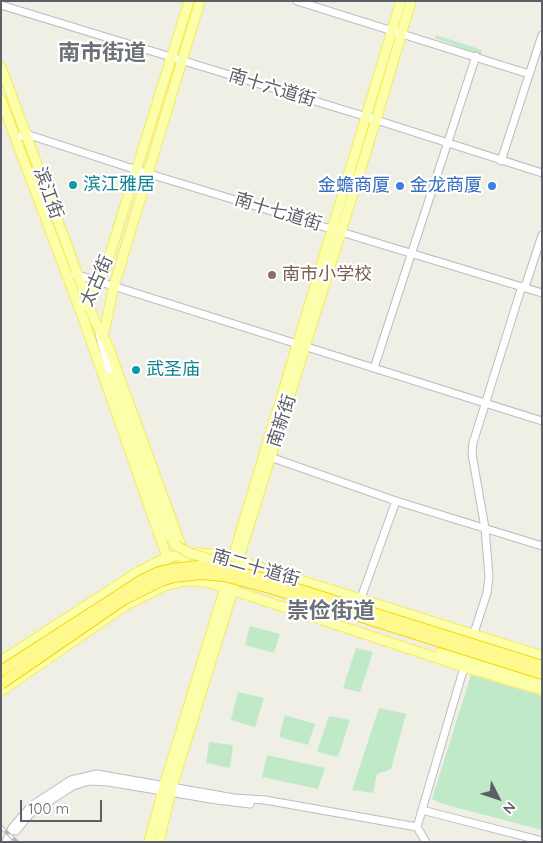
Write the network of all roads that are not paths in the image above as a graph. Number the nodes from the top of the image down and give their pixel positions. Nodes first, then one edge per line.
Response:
1 (189, 1) edge
2 (200, 1) edge
3 (297, 1) edge
4 (401, 1) edge
5 (411, 1) edge
6 (1, 5) edge
7 (397, 31) junction
8 (542, 35) edge
9 (540, 47) edge
10 (476, 56) junction
11 (171, 58) junction
12 (182, 61) junction
13 (1, 67) edge
14 (529, 74) junction
15 (1, 100) edge
16 (371, 118) junction
17 (26, 134) junction
18 (16, 138) junction
19 (447, 143) junction
20 (501, 161) junction
21 (137, 170) junction
22 (147, 173) junction
23 (542, 173) edge
24 (332, 228) junction
25 (342, 231) junction
26 (542, 235) edge
27 (411, 254) junction
28 (66, 271) junction
29 (78, 274) junction
30 (99, 281) junction
31 (114, 286) junction
32 (524, 287) junction
33 (542, 293) edge
34 (88, 303) junction
35 (82, 315) junction
36 (94, 319) junction
37 (103, 337) junction
38 (297, 344) junction
39 (306, 346) junction
40 (374, 368) junction
41 (111, 377) joint
42 (485, 404) junction
43 (542, 421) edge
44 (270, 457) junction
45 (396, 501) junction
46 (484, 528) junction
47 (542, 546) edge
48 (184, 554) junction
49 (167, 557) junction
50 (236, 560) junction
51 (262, 578) junction
52 (184, 581) junction
53 (165, 586) junction
54 (229, 589) junction
55 (361, 598) junction
56 (473, 634) junction
57 (542, 656) edge
58 (1, 661) edge
59 (465, 664) junction
60 (542, 666) edge
61 (1, 671) edge
62 (542, 674) edge
63 (542, 682) edge
64 (1, 684) edge
65 (542, 690) edge
66 (1, 691) edge
67 (168, 789) junction
68 (422, 810) junction
69 (418, 829) junction
70 (542, 841) edge
71 (6, 842) edge
72 (149, 842) edge
73 (158, 842) edge
74 (426, 842) edge

1 - 11 main road, 太古街
2 - 12 main road, 太古街
3 - 7 street
4 - 7 main road, 南新街
5 - 7 main road, 南新街
6 - 11 street, 南十六道街
7 - 10 street
7 - 16 main road, 南新街
8 - 9 street
9 - 14 street
10 - 14 street
10 - 19 street
11 - 12 street, 南十六道街
11 - 21 main road, 太古街
12 - 16 street, 南十六道街
12 - 22 main road, 太古街
13 - 17 main road, 滨江街
14 - 20 street
15 - 18 main road, 滨江街
16 - 19 street, 南十六道街
16 - 24 main road, 南新街
16 - 25 main road, 南新街
17 - 18 street
17 - 21 street, 南十七道街
17 - 29 main road, 滨江街
18 - 28 main road, 滨江街
19 - 20 street, 南十六道街
19 - 27 street
20 - 23 street, 南十六道街
21 - 22 street, 南十七道街
21 - 30 main road, 太古街
22 - 24 street, 南十七道街
22 - 31 main road, 太古街
24 - 25 street, 南十七道街
24 - 38 main road, 南新街
25 - 27 street, 南十七道街
25 - 39 main road, 南新街
26 - 32 street
27 - 32 street, 南十七道街
27 - 40 street
28 - 29 street
28 - 35 main road, 滨江街
29 - 30 street
29 - 34 main road, 滨江街
30 - 31 street
30 - 34 main road, 太古街
31 - 37 main road, 太古街
31 - 38 street
32 - 33 street, 南十七道街
32 - 42 street
34 - 35 main road, 太古街
34 - 36 main road, 滨江街
35 - 49 main road, 太古街
36 - 37 main road, 太古街
36 - 41 street, 太古街
37 - 48 main road, 太古街
38 - 39 street
38 - 50 main road, 南新街
39 - 40 street
39 - 44 main road, 南新街
40 - 42 street
41 - 51 main road, 太古街, bridge
42 - 43 street
42 - 46 street
44 - 45 street
44 - 50 main road, 南新街
45 - 46 street
45 - 55 street
46 - 47 street
46 - 56 street
48 - 49 main road, 南二十道街
48 - 50 main road, 南二十道街
48 - 52 main road
49 - 53 main road
49 - 58 main road, 南二十道街
50 - 54 main road, 南新街
50 - 55 main road, 南二十道街
51 - 60 highway, bridge
51 - 61 highway, bridge
52 - 53 main road, 南二十道街
52 - 54 main road, 南二十道街
53 - 66 main road, 南二十道街
54 - 59 main road, 南二十道街
54 - 67 main road, 南新街
55 - 56 main road, 南二十道街
56 - 57 main road, 南二十道街
56 - 59 street
59 - 63 main road
59 - 65 main road
59 - 68 street
62 - 64 highway, bridge
67 - 69 street
67 - 71 street
67 - 72 main road, 南新街
67 - 73 main road, 南新街
68 - 69 street
68 - 70 street
69 - 74 street

